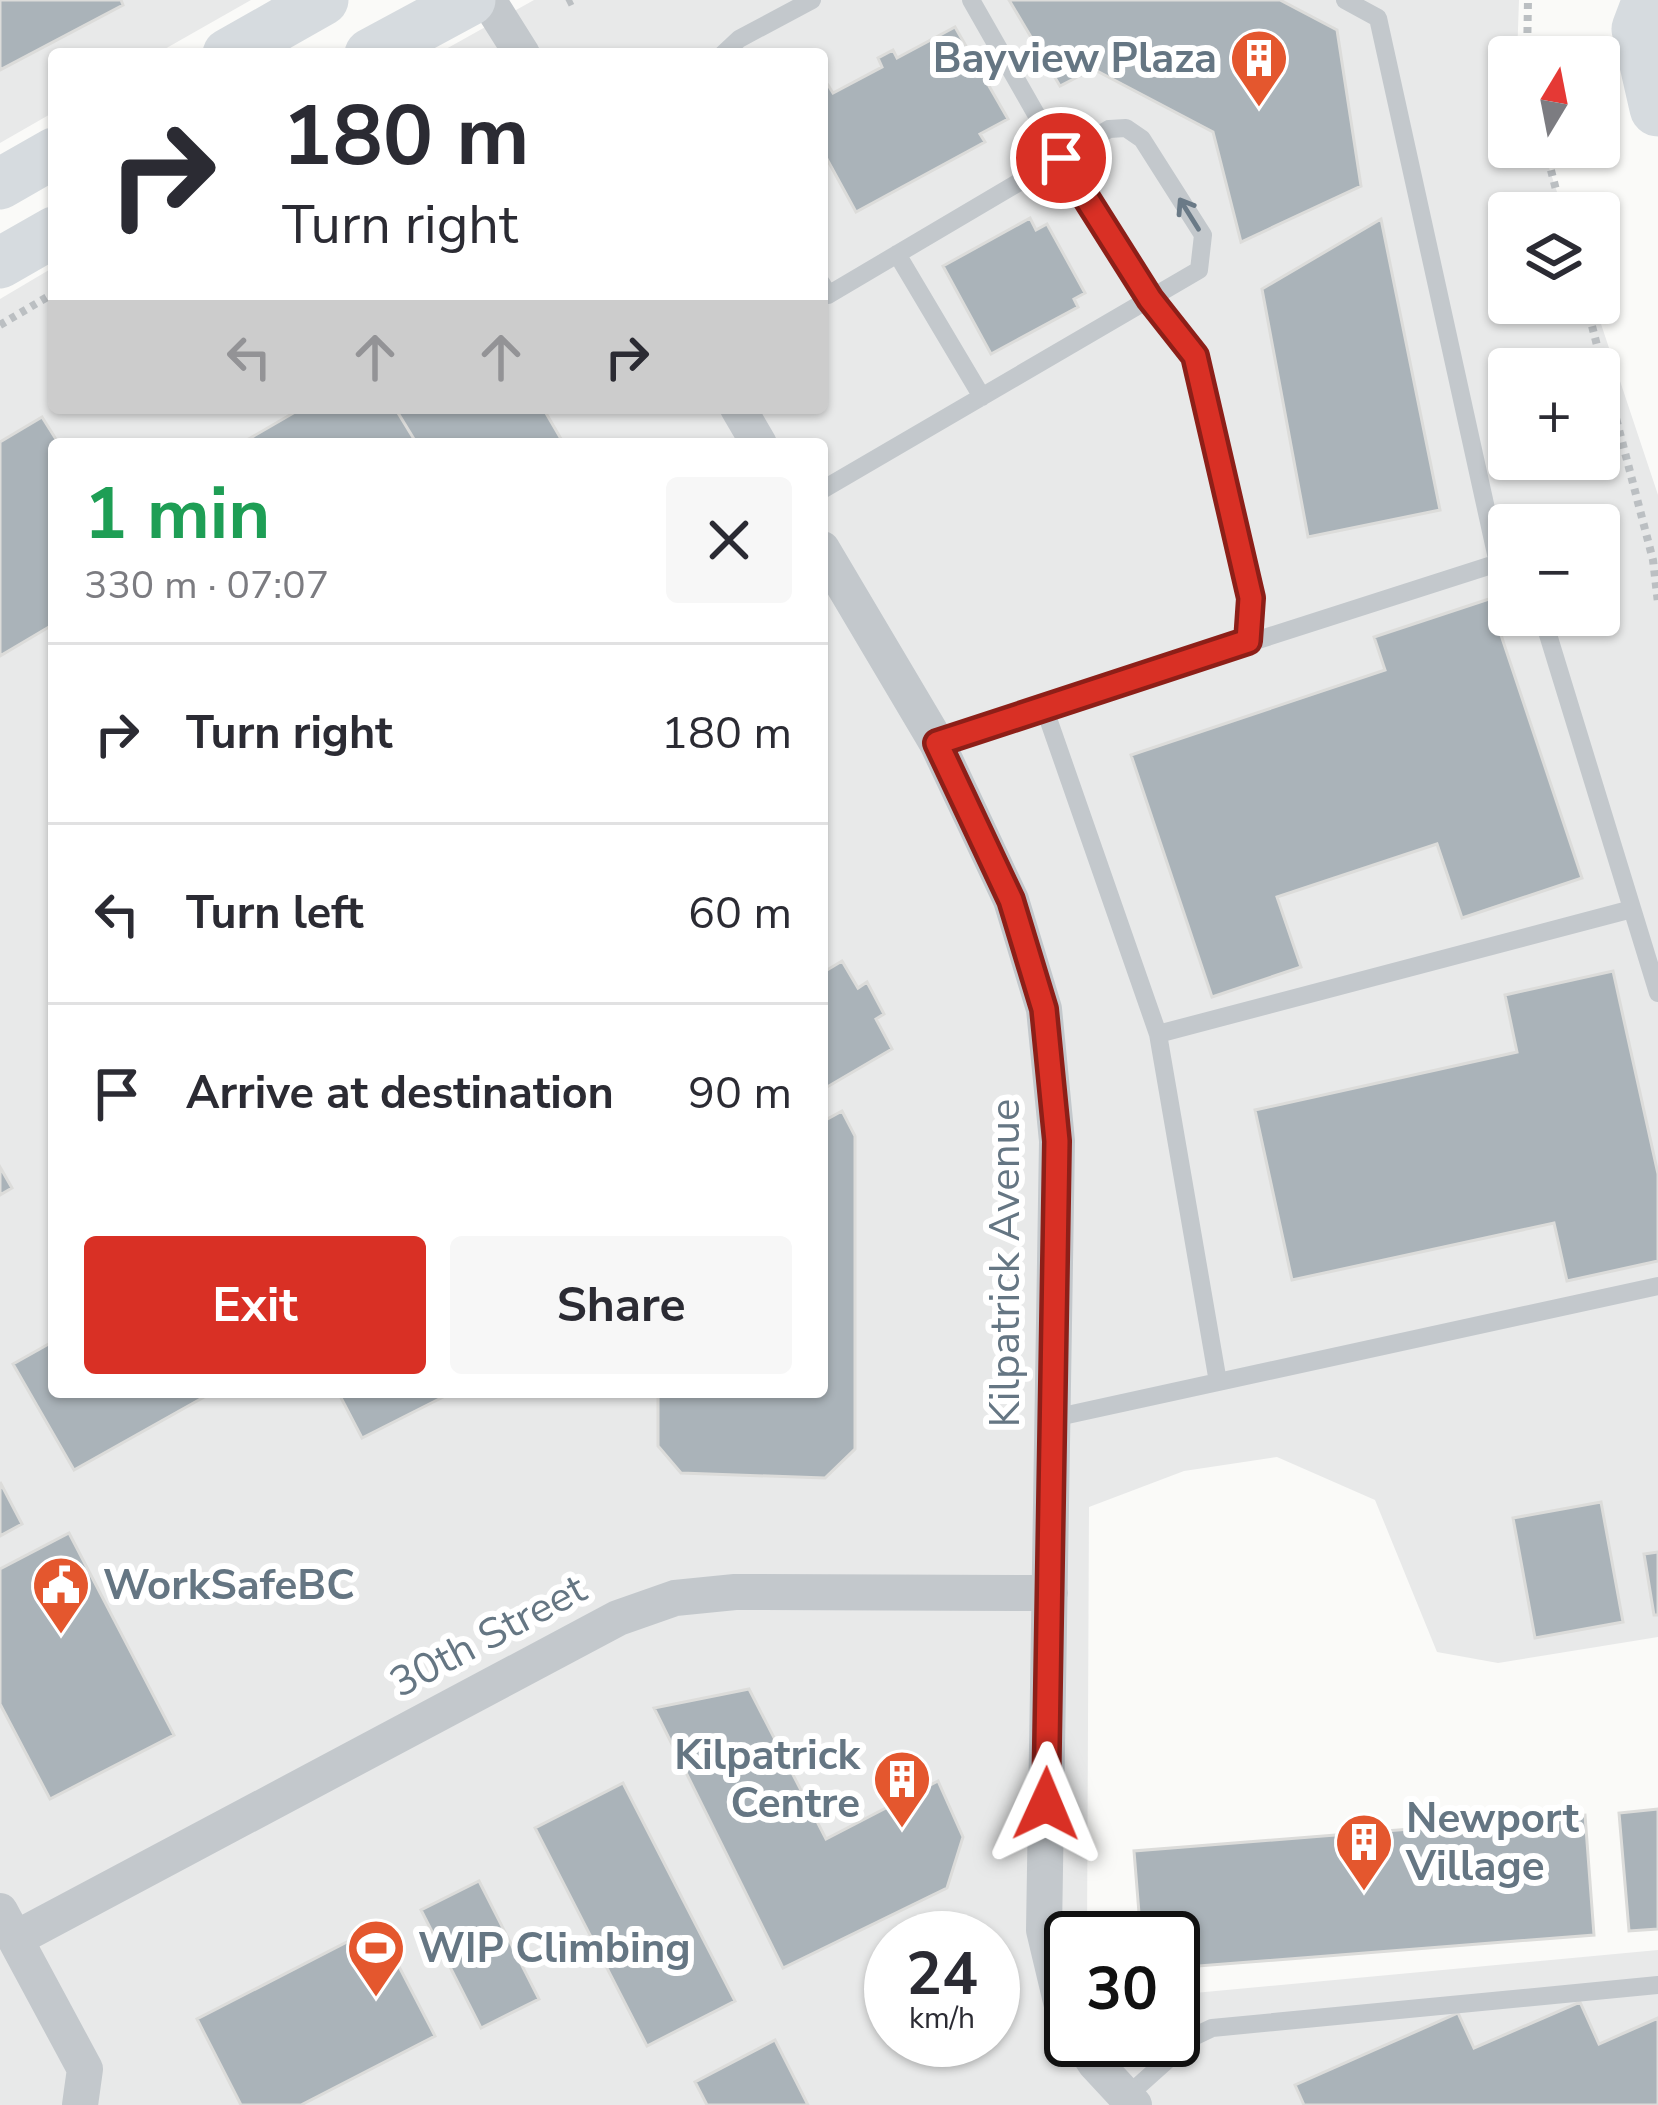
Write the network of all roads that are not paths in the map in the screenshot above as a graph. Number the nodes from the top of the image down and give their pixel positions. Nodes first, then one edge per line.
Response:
1 (323, 0) edge
2 (470, 0) edge
3 (488, 0) edge
4 (812, 0) edge
5 (971, 0) edge
6 (1345, 0) edge
7 (1631, 10) edge
8 (239, 48) edge
9 (381, 48) edge
10 (519, 48) edge
11 (729, 48) edge
12 (1658, 108) edge
13 (48, 156) edge
14 (1061, 158) junction
15 (0, 184) edge
16 (48, 235) edge
17 (897, 254) junction
18 (0, 262) edge
19 (828, 295) edge
20 (1150, 299) junction
21 (982, 397) junction
22 (828, 487) edge
23 (1488, 504) edge
24 (828, 560) edge
25 (1488, 572) edge
26 (1548, 636) edge
27 (1248, 641) junction
28 (1044, 707) junction
29 (937, 743) junction
30 (1632, 910) junction
31 (1658, 993) edge
32 (1158, 1034) junction
33 (1658, 1286) edge
34 (1218, 1382) junction
35 (1049, 1419) junction
36 (1050, 1593) junction
37 (1044, 1911) edge
38 (8, 1925) edge
39 (1658, 1985) edge
40 (1099, 2067) edge
41 (1122, 2102) edge
42 (80, 2105) edge

1 - 8 main road
2 - 9 main road
3 - 10 street
4 - 11 lane
5 - 14 lane
6 - 23 lane
7 - 12 main road
13 - 15 main road
14 - 17 lane
14 - 20 lane
20 -> 14 lane
16 - 18 main road
17 - 19 lane
17 - 21 lane
20 - 21 lane
20 - 27 lane
21 - 22 lane
24 - 29 street, Kilpatrick Avenue
25 - 27 lane
26 - 30 lane
27 - 28 lane
28 - 29 lane
28 - 32 lane
29 - 35 street, Kilpatrick Avenue
30 - 31 lane
30 - 32 lane
32 - 34 lane
33 - 34 lane
34 - 35 lane
35 - 36 street, Kilpatrick Avenue
36 - 37 street, Kilpatrick Avenue
36 - 38 street, 30th Street
38 - 42 street
39 - 41 lane
40 - 41 street

